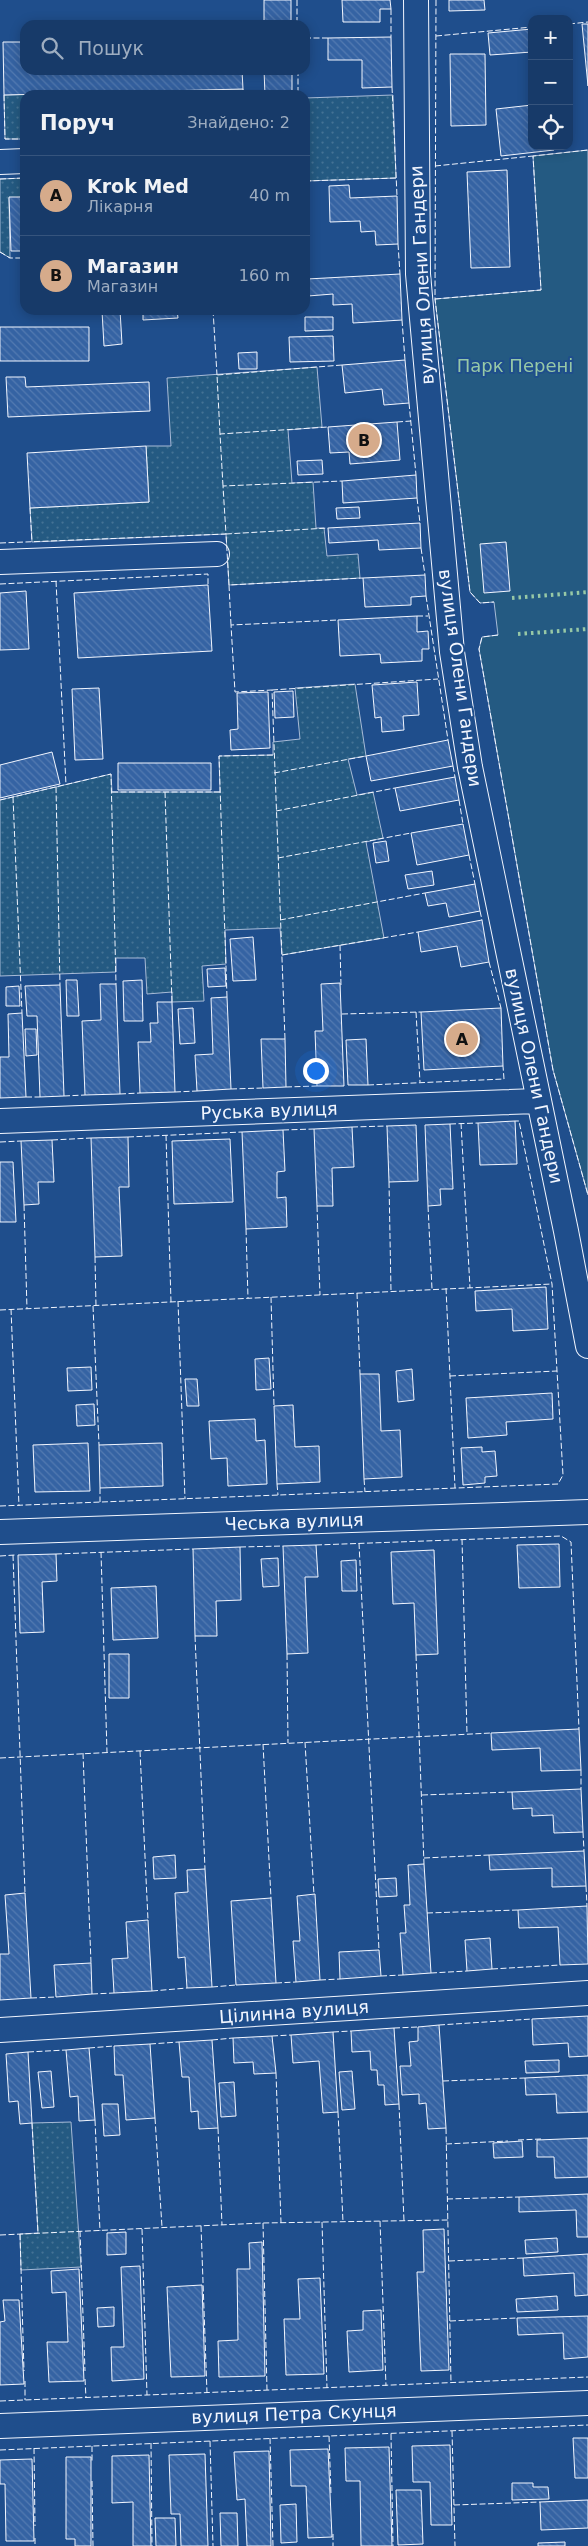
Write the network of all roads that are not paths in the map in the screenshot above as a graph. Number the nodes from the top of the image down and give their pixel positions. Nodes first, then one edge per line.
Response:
1 (416, 0) edge
2 (20, 161) edge
3 (0, 162) edge
4 (217, 554) dead end
5 (0, 562) edge
6 (538, 1101) junction
7 (0, 1121) edge
8 (588, 1346) edge
9 (588, 1512) edge
10 (0, 1532) edge
11 (588, 1993) edge
12 (0, 2030) edge
13 (588, 2402) edge
14 (0, 2426) edge

1 - 6 street, вулиця Олени Гандери
2 - 3 street
4 - 5 street
6 - 7 street, Руська вулиця
6 - 8 street, вулиця Олени Гандери
9 - 10 street, Чеська вулиця
11 - 12 street, Цілинна вулиця
13 - 14 street, вулиця Петра Скунця

